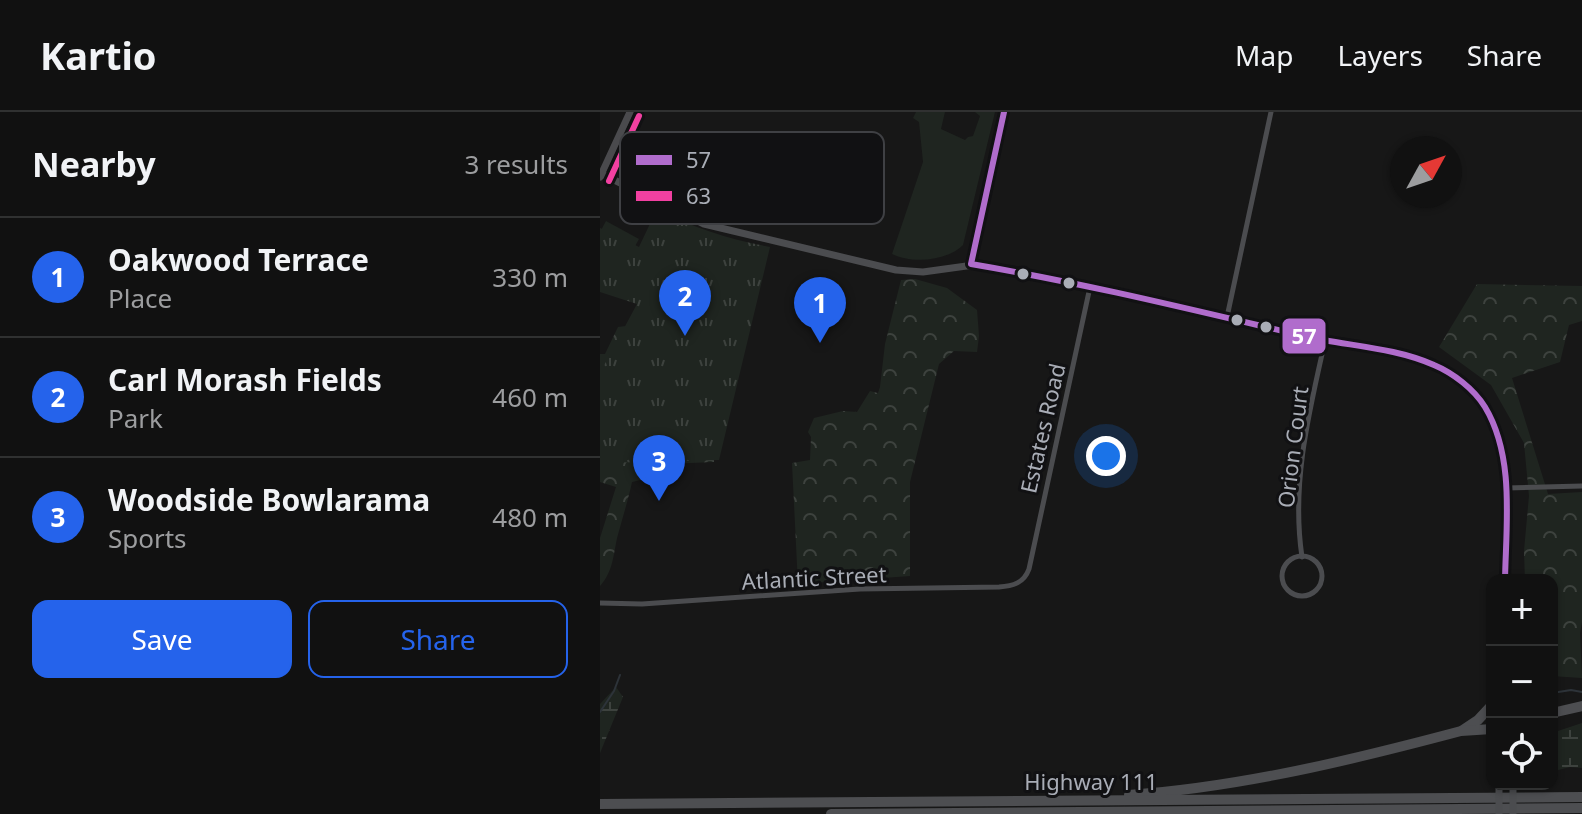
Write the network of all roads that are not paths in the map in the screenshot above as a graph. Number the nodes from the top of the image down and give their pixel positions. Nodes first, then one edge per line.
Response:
1 (630, 112) edge
2 (1004, 112) edge
3 (1271, 112) edge
4 (621, 132) edge
5 (620, 134) edge
6 (601, 175) edge
7 (620, 184) edge
8 (709, 224) edge
9 (971, 264) junction
10 (1090, 287) junction
11 (1227, 317) junction
12 (1325, 341) junction
13 (1582, 486) edge
14 (1505, 488) junction
15 (1302, 557) junction
16 (1505, 574) edge
17 (1026, 576) joint
18 (600, 603) edge
19 (1582, 706) edge
20 (1486, 711) edge
21 (1558, 712) edge
22 (1486, 729) edge
23 (1461, 731) junction
24 (1499, 790) edge
25 (1513, 790) edge
26 (1582, 797) edge
27 (1044, 801) junction
28 (600, 804) edge
29 (1582, 808) edge
30 (967, 813) edge
31 (831, 814) edge
32 (985, 814) edge
33 (1499, 814) edge
34 (1513, 814) edge

1 - 4 main road
2 - 9 street
3 - 11 street
5 - 6 main road
6 - 7 street
8 - 9 street
9 - 10 street
10 - 11 street
10 - 17 street, Estates Road
11 - 12 street
12 - 14 street
12 - 15 street, Orion Court
13 - 14 street
14 - 16 street
15 - 15 street, Orion Court
17 - 18 street, Atlantic Street
19 - 21 highway
20 - 23 highway
22 - 23 highway
23 - 27 highway
24 - 33 street, bridge
25 - 34 street, bridge
26 - 27 highway, Highway 111
27 - 28 highway, Highway 111
29 - 30 highway, Highway 111
30 - 31 highway, Highway 111
30 - 32 highway

